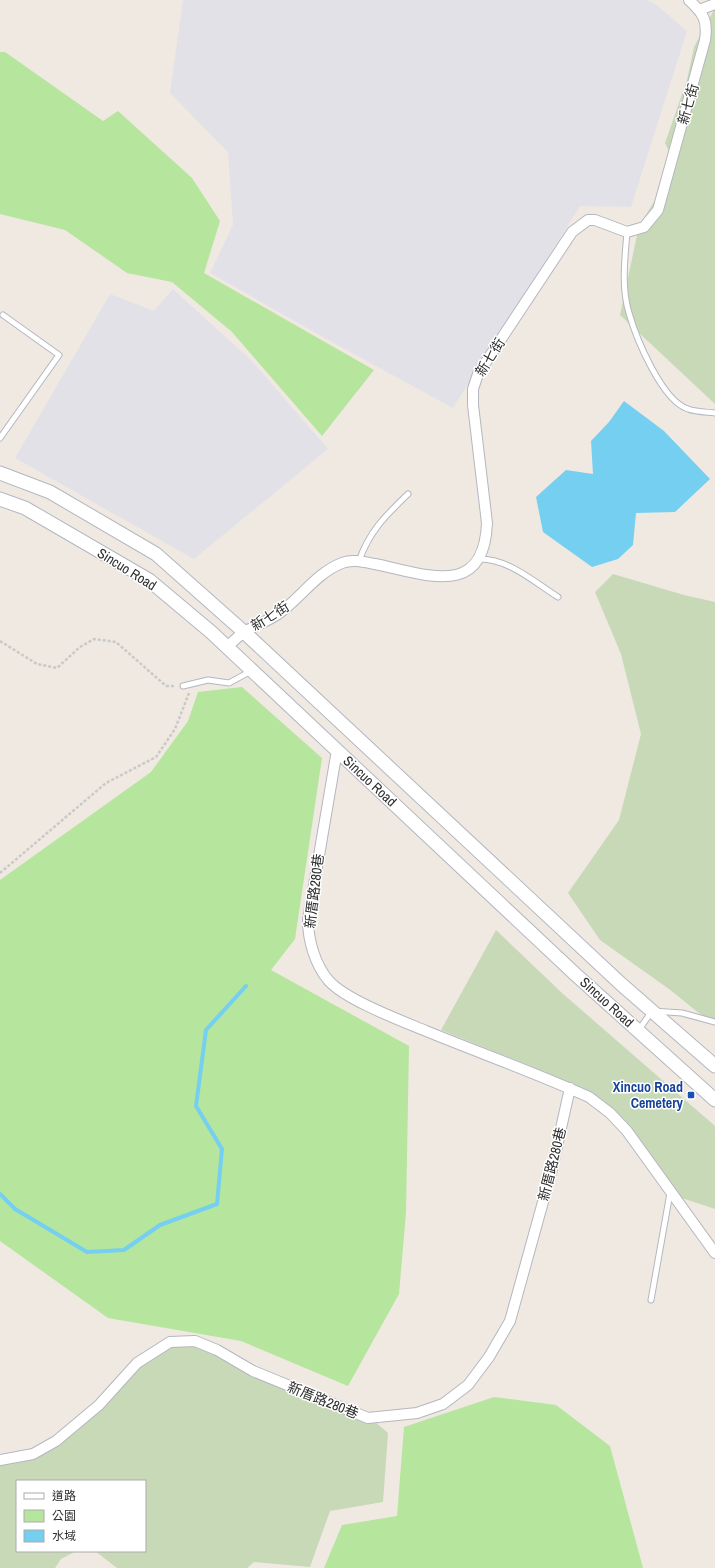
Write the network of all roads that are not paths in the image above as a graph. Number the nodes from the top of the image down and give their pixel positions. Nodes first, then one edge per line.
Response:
1 (689, 0) edge
2 (715, 4) edge
3 (699, 10) junction
4 (626, 232) junction
5 (3, 315) dead end
6 (715, 412) edge
7 (0, 438) edge
8 (0, 473) edge
9 (408, 494) dead end
10 (0, 499) edge
11 (477, 559) junction
12 (359, 561) junction
13 (558, 598) dead end
14 (244, 632) junction
15 (227, 647) junction
16 (252, 670) junction
17 (183, 686) road end
18 (320, 703) junction
19 (303, 718) junction
20 (337, 750) junction
21 (652, 1011) junction
22 (715, 1022) edge
23 (638, 1031) junction
24 (715, 1066) edge
25 (570, 1088) junction
26 (715, 1100) edge
27 (670, 1191) junction
28 (715, 1253) edge
29 (651, 1300) dead end
30 (0, 1460) edge

1 - 3 street, 新七街
2 - 3 street
3 - 4 street, 新七街
4 - 6 lane
4 - 11 street, 新七街
5 - 7 lane
8 - 14 street, Sincuo Road
9 - 12 lane
10 - 15 street, Sincuo Road
11 - 12 street, 新七街
11 - 13 lane
12 - 14 street, 新七街
14 - 15 street, 新七街
14 - 18 street, Sincuo Road
15 - 16 street, Sincuo Road
16 - 17 lane
16 - 19 street, Sincuo Road
18 - 19 street
18 - 21 street, Sincuo Road
19 - 20 street, Sincuo Road
20 - 23 street, Sincuo Road
20 - 25 street, 新厝路280巷
21 - 22 lane
21 - 23 lane
21 - 24 street, Sincuo Road
23 - 26 street, Sincuo Road
25 - 27 street, 新厝路280巷
25 - 30 street, 新厝路280巷
27 - 28 street, 新厝路280巷
27 - 29 lane

